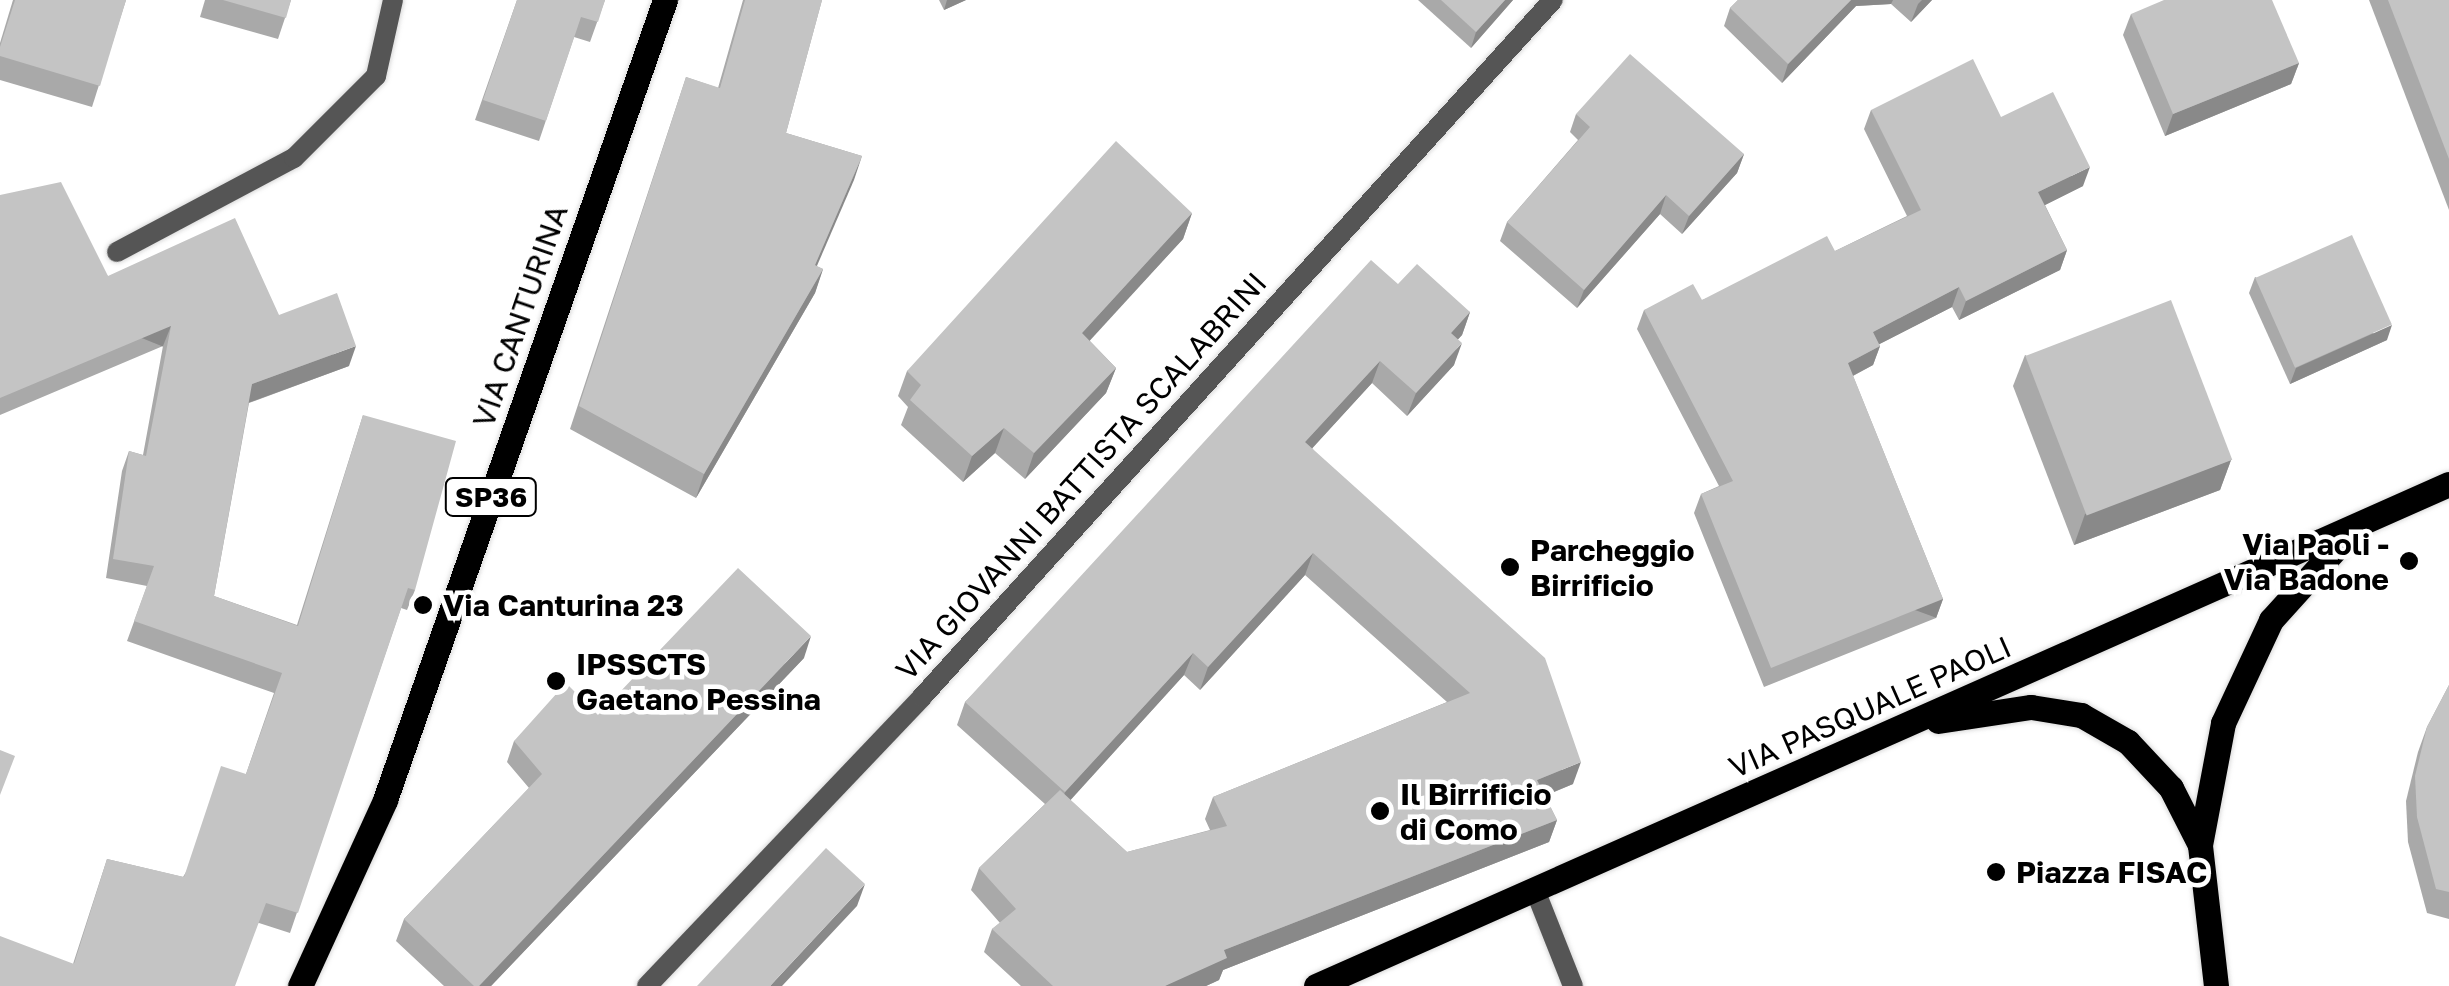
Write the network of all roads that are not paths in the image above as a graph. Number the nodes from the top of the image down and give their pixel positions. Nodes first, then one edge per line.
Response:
1 (393, 0) edge
2 (665, 0) edge
3 (1553, 0) edge
4 (117, 252) dead end
5 (2449, 484) edge
6 (2361, 523) junction
7 (1885, 733) junction
8 (2200, 846) junction
9 (1535, 890) junction
10 (300, 986) edge
11 (646, 986) edge
12 (1316, 986) edge
13 (1572, 986) edge
14 (2216, 986) edge

1 - 4 street
2 - 10 main road, VIA CANTURINA / SP36
3 - 11 street, VIA GIOVANNI BATTISTA SCALABRINI
5 - 6 main road, VIA PASQUALE PAOLI
6 - 7 main road, VIA PASQUALE PAOLI
6 - 8 main road
7 - 8 main road
7 - 9 main road, VIA PASQUALE PAOLI
8 - 14 main road
9 - 12 main road, VIA PASQUALE PAOLI
9 - 13 street

